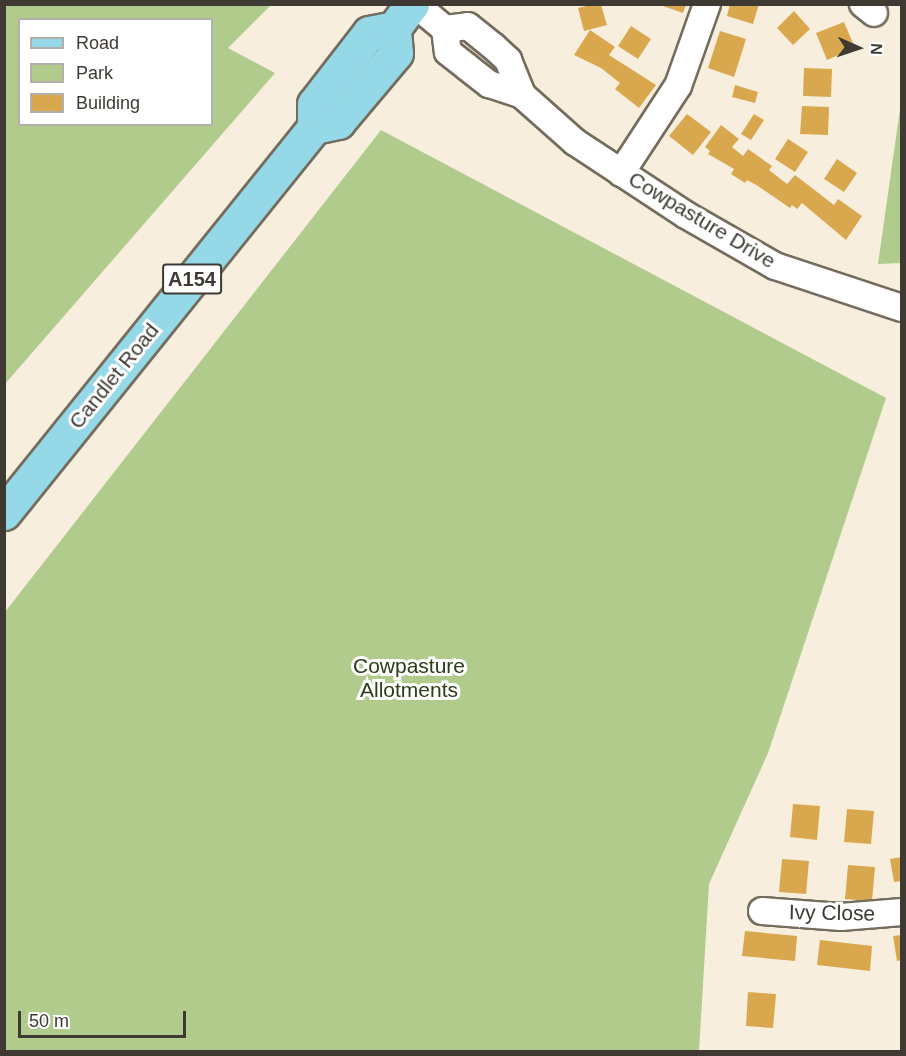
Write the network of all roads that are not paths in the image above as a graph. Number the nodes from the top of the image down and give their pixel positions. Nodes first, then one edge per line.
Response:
1 (707, 4) edge
2 (407, 12) edge
3 (621, 173) junction
4 (902, 308) edge
5 (4, 513) edge
6 (762, 910) dead end
7 (902, 912) edge

1 - 3 street
2 - 3 street, Cowpasture Drive
2 - 5 main road, Candlet Road / A154
3 - 4 street, Cowpasture Drive
6 - 7 street, Ivy Close

